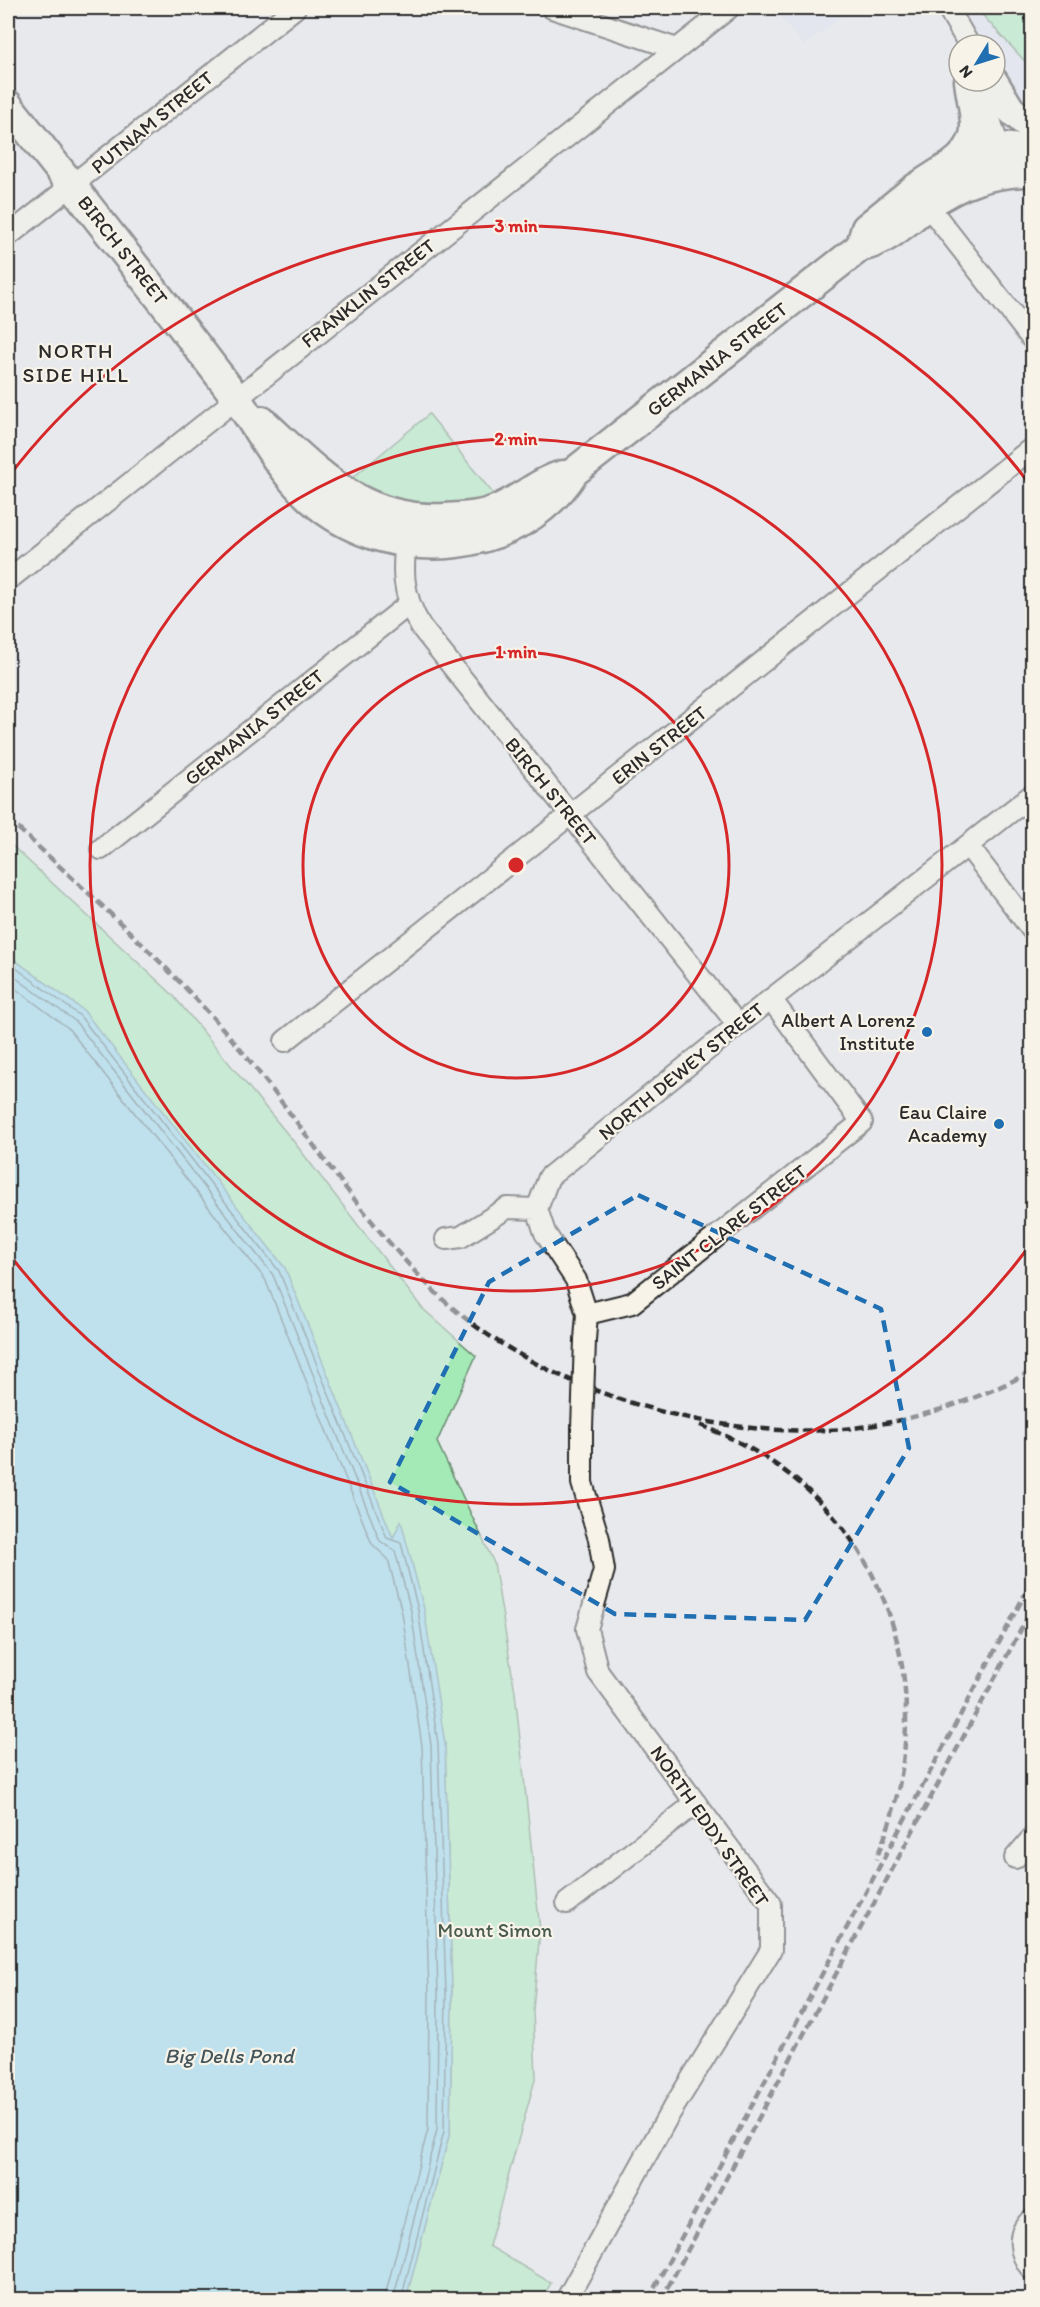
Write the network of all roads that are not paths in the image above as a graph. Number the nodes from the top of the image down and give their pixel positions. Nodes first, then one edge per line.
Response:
1 (295, 8) edge
2 (552, 8) edge
3 (729, 8) edge
4 (948, 8) edge
5 (962, 33) edge
6 (677, 49) junction
7 (972, 93) edge
8 (984, 93) edge
9 (1000, 93) edge
10 (8, 105) edge
11 (1032, 128) edge
12 (1032, 150) edge
13 (1012, 163) edge
14 (945, 169) junction
15 (72, 185) junction
16 (921, 197) junction
17 (8, 236) edge
18 (1032, 339) edge
19 (236, 397) junction
20 (1032, 448) edge
21 (407, 530) junction
22 (8, 580) edge
23 (408, 605) junction
24 (1032, 795) edge
25 (571, 815) junction
26 (968, 846) junction
27 (100, 849) dead end
28 (1032, 930) edge
29 (771, 999) junction
30 (738, 1025) junction
31 (285, 1041) dead end
32 (537, 1209) junction
33 (446, 1239) dead end
34 (587, 1314) junction
35 (696, 1803) junction
36 (1032, 1838) edge
37 (1015, 1858) dead end
38 (567, 1903) dead end
39 (1032, 2219) edge
40 (1032, 2270) edge
41 (566, 2300) edge

1 - 15 street, PUTNAM STREET
2 - 6 street
3 - 6 street, FRANKLIN STREET
4 - 5 street
6 - 19 street, FRANKLIN STREET
7 - 14 main road
8 - 13 street
9 - 11 main road
10 - 15 main road, BIRCH STREET
12 - 13 main road
13 - 14 main road, GERMANIA STREET
13 - 16 main road, GERMANIA STREET
14 - 16 main road, GERMANIA STREET
15 - 17 street, PUTNAM STREET
15 - 19 main road, BIRCH STREET
16 - 18 street
16 - 21 main road, GERMANIA STREET
19 - 21 main road, BIRCH STREET
19 - 22 street, FRANKLIN STREET
20 - 25 street, ERIN STREET
21 - 23 street, BIRCH STREET
23 - 25 street, BIRCH STREET
23 - 27 street, GERMANIA STREET
24 - 26 street, NORTH DEWEY STREET
25 - 30 street, BIRCH STREET
25 - 31 street, ERIN STREET
26 - 28 street
26 - 29 street, NORTH DEWEY STREET
29 - 30 street, NORTH DEWEY STREET
29 - 34 street, SAINT CLARE STREET
30 - 32 street, NORTH DEWEY STREET
32 - 33 street
32 - 34 street
34 - 35 street, NORTH EDDY STREET, bridge
35 - 38 street
35 - 41 street, NORTH EDDY STREET
36 - 37 street
39 - 40 street

